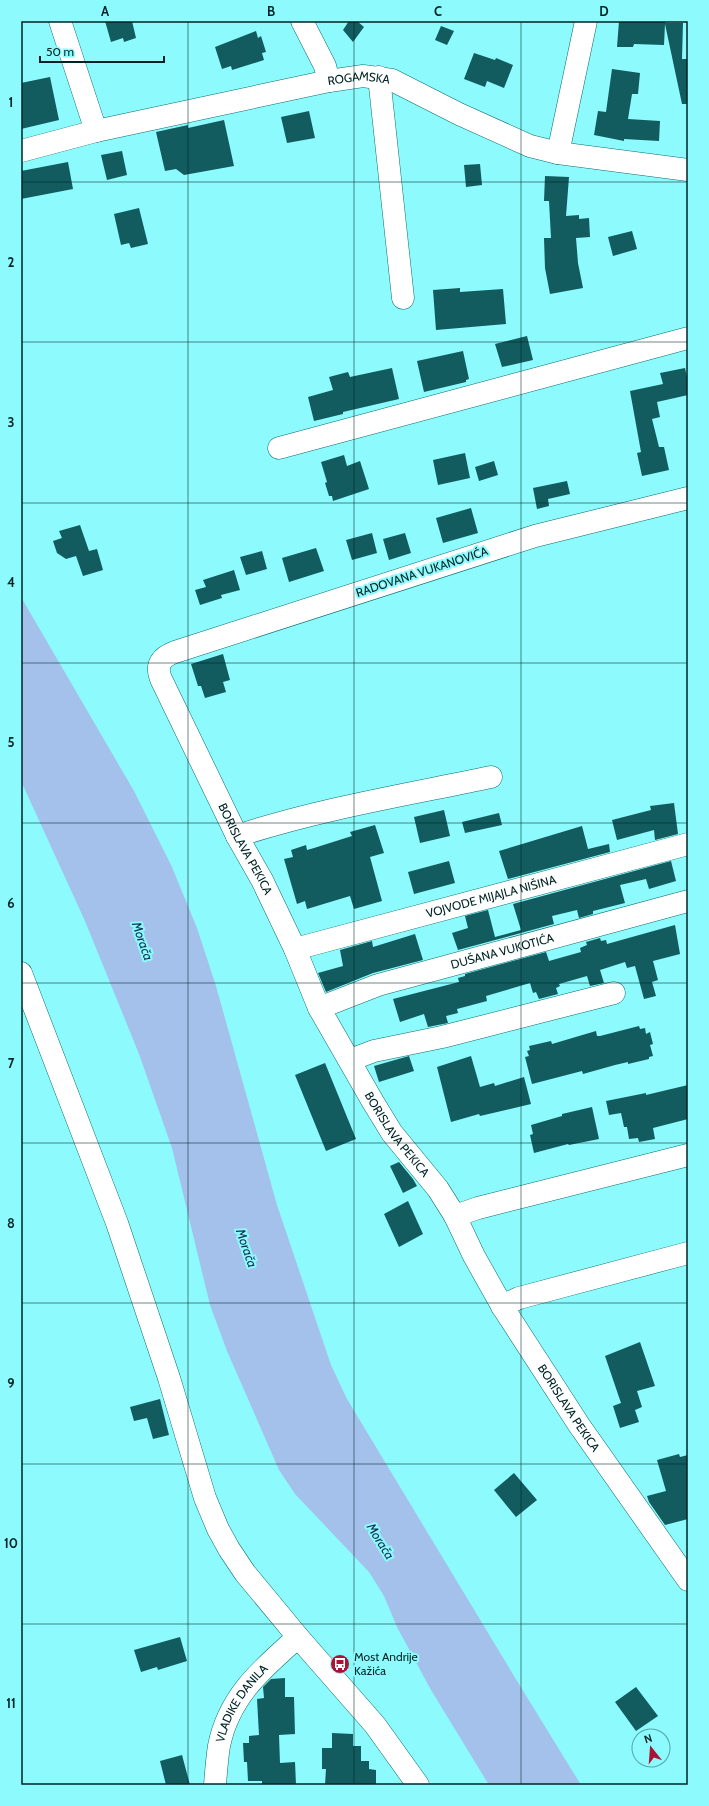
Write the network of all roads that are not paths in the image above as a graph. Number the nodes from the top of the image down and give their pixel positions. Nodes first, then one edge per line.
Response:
1 (60, 21) edge
2 (302, 21) edge
3 (586, 21) edge
4 (379, 78) junction
5 (329, 81) junction
6 (96, 131) junction
7 (21, 151) edge
8 (558, 153) junction
9 (688, 170) edge
10 (403, 298) dead end
11 (688, 338) edge
12 (279, 448) dead end
13 (688, 498) edge
14 (160, 661) joint
15 (490, 777) dead end
16 (236, 836) junction
17 (688, 844) edge
18 (688, 901) edge
19 (295, 949) junction
20 (21, 972) edge
21 (614, 993) dead end
22 (319, 1008) junction
23 (350, 1060) junction
24 (688, 1155) edge
25 (455, 1216) junction
26 (688, 1253) edge
27 (502, 1306) junction
28 (688, 1580) edge
29 (298, 1637) junction
30 (215, 1785) edge
31 (418, 1785) edge

1 - 6 street
2 - 5 street
3 - 8 street
4 - 5 street, ROGAMSKA
4 - 8 street, ROGAMSKA
4 - 10 street
5 - 6 street, ROGAMSKA
6 - 7 street, ROGAMSKA
8 - 9 street, ROGAMSKA
11 - 12 street
13 - 14 street, RADOVANA VUKANOVIĆA
14 - 16 street, BORISLAVA PEKICA
15 - 16 street
16 - 19 street, BORISLAVA PEKICA
17 - 19 street, VOJVODE MIJAJLA NIŠINA
18 - 22 street, DUŠANA VUKOTIĆA
19 - 22 street, BORISLAVA PEKICA
20 - 29 street
21 - 23 street
22 - 23 street, BORISLAVA PEKICA
23 - 25 street, BORISLAVA PEKICA
24 - 25 street
25 - 27 street, BORISLAVA PEKICA
26 - 27 street
27 - 28 street, BORISLAVA PEKICA
29 - 30 street, VLADIKE DANILA
29 - 31 street

